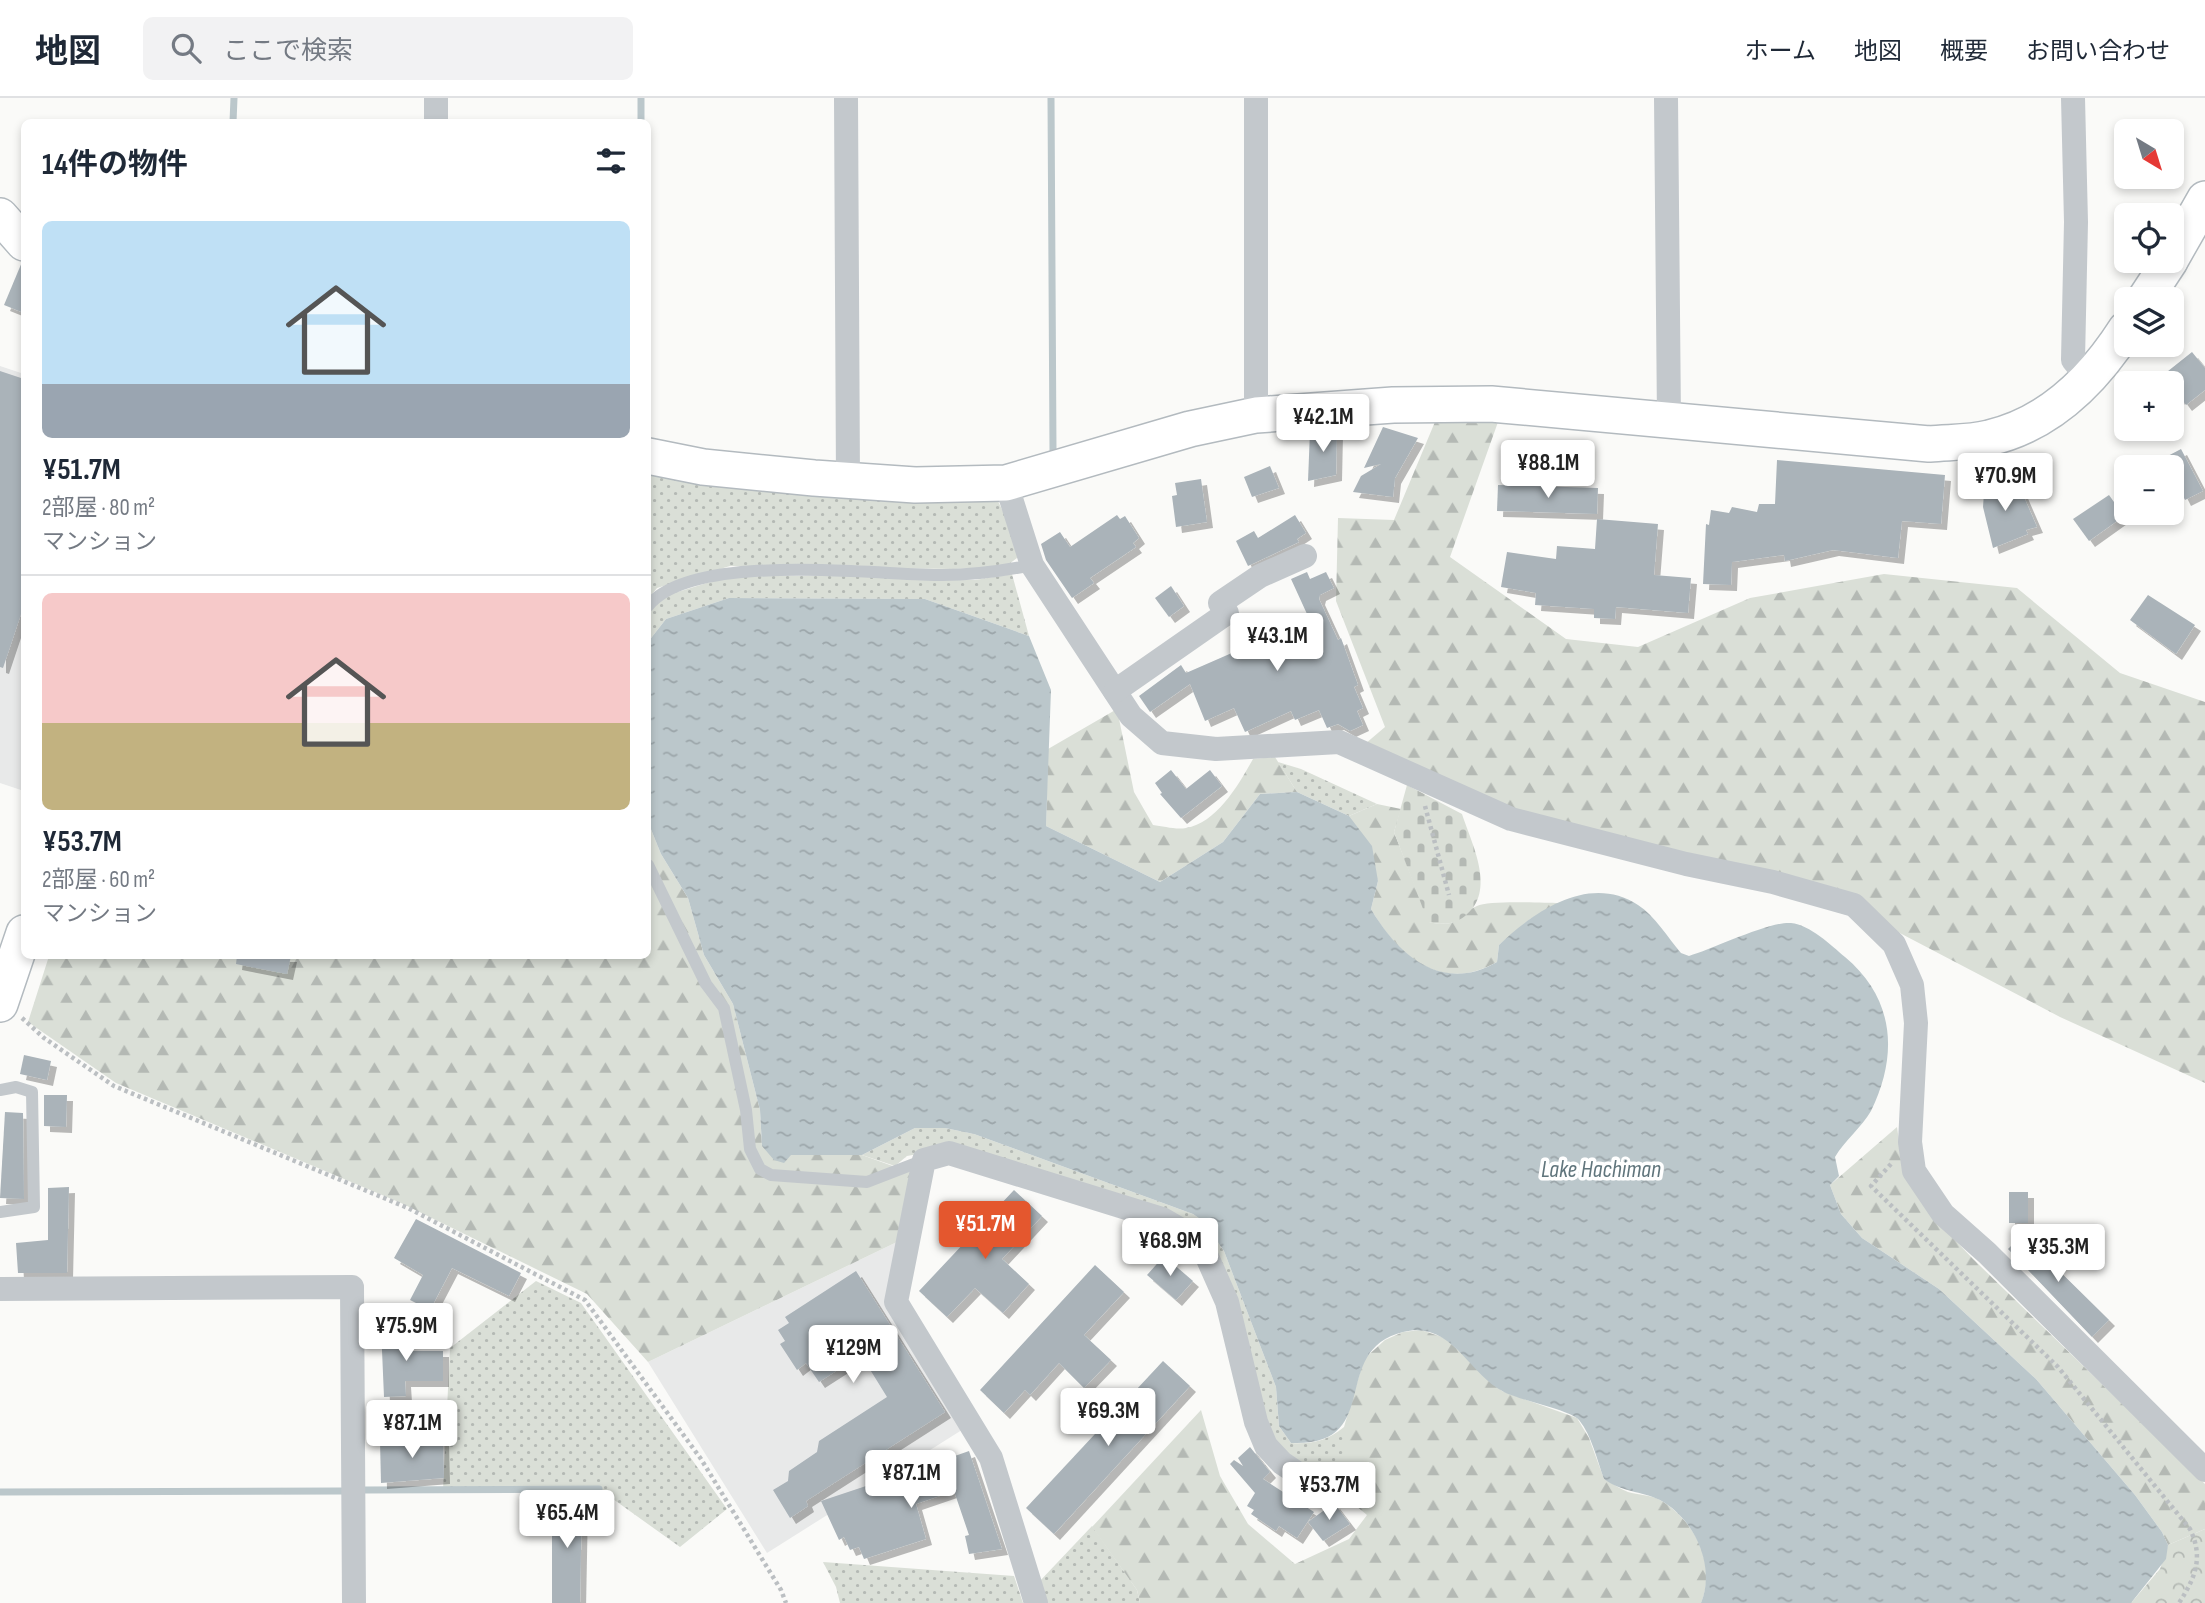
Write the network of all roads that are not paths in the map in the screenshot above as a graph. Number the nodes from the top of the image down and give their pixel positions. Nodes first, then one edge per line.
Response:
1 (436, 98) edge
2 (846, 98) edge
3 (1256, 98) edge
4 (1666, 98) edge
5 (2073, 98) edge
6 (436, 119) edge
7 (2205, 199) edge
8 (2184, 236) edge
9 (2114, 348) edge
10 (2089, 379) junction
11 (1256, 415) junction
12 (1669, 420) junction
13 (651, 457) edge
14 (848, 480) junction
15 (1006, 483) junction
16 (1305, 556) dead end
17 (1032, 565) junction
18 (651, 602) edge
19 (1115, 691) junction
20 (651, 871) edge
21 (21, 942) edge
22 (0, 1001) edge
23 (0, 1090) edge
24 (924, 1160) junction
25 (0, 1212) edge
26 (0, 1289) edge
27 (2205, 1470) edge
28 (1325, 1492) dead end
29 (354, 1603) edge
30 (1036, 1603) edge

1 - 6 street
2 - 14 street
3 - 11 street
4 - 12 street
5 - 10 street
7 - 8 main road
9 - 10 main road
10 - 12 main road
11 - 12 main road
11 - 15 main road
13 - 14 main road
14 - 15 main road
15 - 17 street
16 - 19 street
17 - 18 lane
17 - 19 street
19 - 27 street
20 - 24 lane
21 - 22 main road
23 - 25 lane
24 - 28 street
24 - 30 street
26 - 29 street

